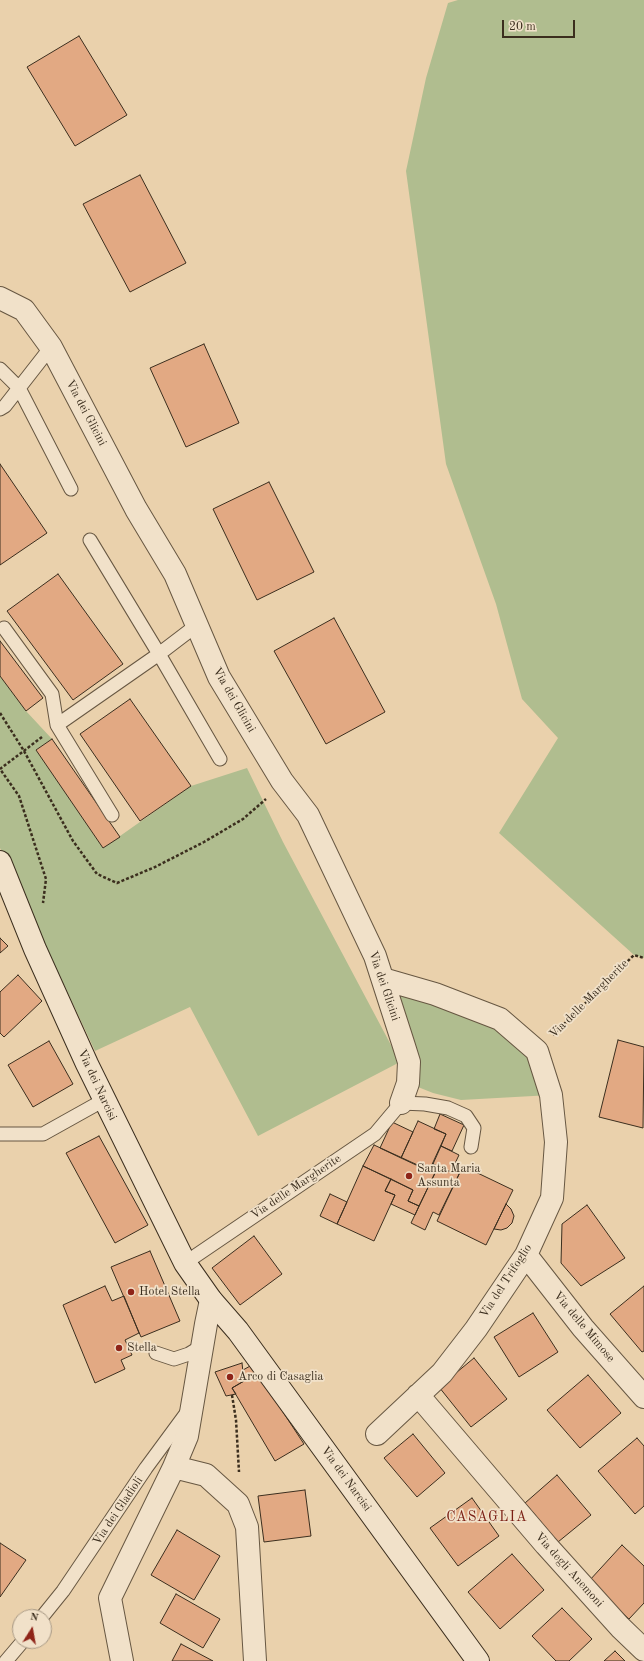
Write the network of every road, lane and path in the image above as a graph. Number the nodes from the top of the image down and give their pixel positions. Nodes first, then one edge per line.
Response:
1 (0, 298) edge
2 (51, 347) junction
3 (0, 369) edge
4 (19, 388) junction
5 (0, 409) edge
6 (72, 489) dead end
7 (90, 540) dead end
8 (197, 625) junction
9 (4, 628) dead end
10 (159, 654) junction
11 (58, 725) junction
12 (220, 759) dead end
13 (112, 815) dead end
14 (0, 862) edge
15 (41, 910) dead end
16 (644, 958) edge
17 (382, 979) junction
18 (537, 1051) junction
19 (104, 1100) junction
20 (401, 1103) junction
21 (0, 1134) edge
22 (472, 1147) dead end
23 (526, 1255) junction
24 (185, 1263) junction
25 (211, 1300) junction
26 (202, 1346) junction
27 (156, 1353) dead end
28 (232, 1395) dead end
29 (418, 1395) junction
30 (644, 1397) edge
31 (192, 1405) junction
32 (377, 1434) dead end
33 (174, 1467) junction
34 (238, 1504) junction
35 (48, 1609) edge
36 (16, 1649) edge
37 (644, 1650) edge
38 (6, 1661) edge
39 (122, 1661) edge
40 (255, 1661) edge
41 (478, 1661) edge

1 - 2 street, Via dei Glicini
2 - 4 lane
2 - 8 street, Via dei Glicini
3 - 4 lane
4 - 5 lane
4 - 6 lane
7 - 10 lane
8 - 10 lane
8 - 17 street, Via dei Glicini
9 - 11 lane
10 - 11 lane
10 - 12 lane
11 - 13 lane
11 - 15 path
14 - 19 street, Via dei Narcisi
16 - 18 path, Via delle Margherite
17 - 18 street
17 - 20 street, Via dei Glicini
18 - 23 street, Via del Trifoglio
19 - 21 lane
19 - 24 street, Via dei Narcisi
20 - 22 lane
20 - 24 lane, Via delle Margherite
23 - 29 street, Via del Trifoglio
23 - 30 street, Via delle Mimose
24 - 25 street, Via dei Narcisi
25 - 26 street
25 - 41 street, Via dei Narcisi
26 - 27 lane
26 - 31 street
28 - 34 path
29 - 32 street, Via del Trifoglio
29 - 37 street, Via degli Anemoni
31 - 33 street
31 - 35 lane, Via dei Gladioli
33 - 34 street
33 - 39 street
34 - 40 street
36 - 38 lane

